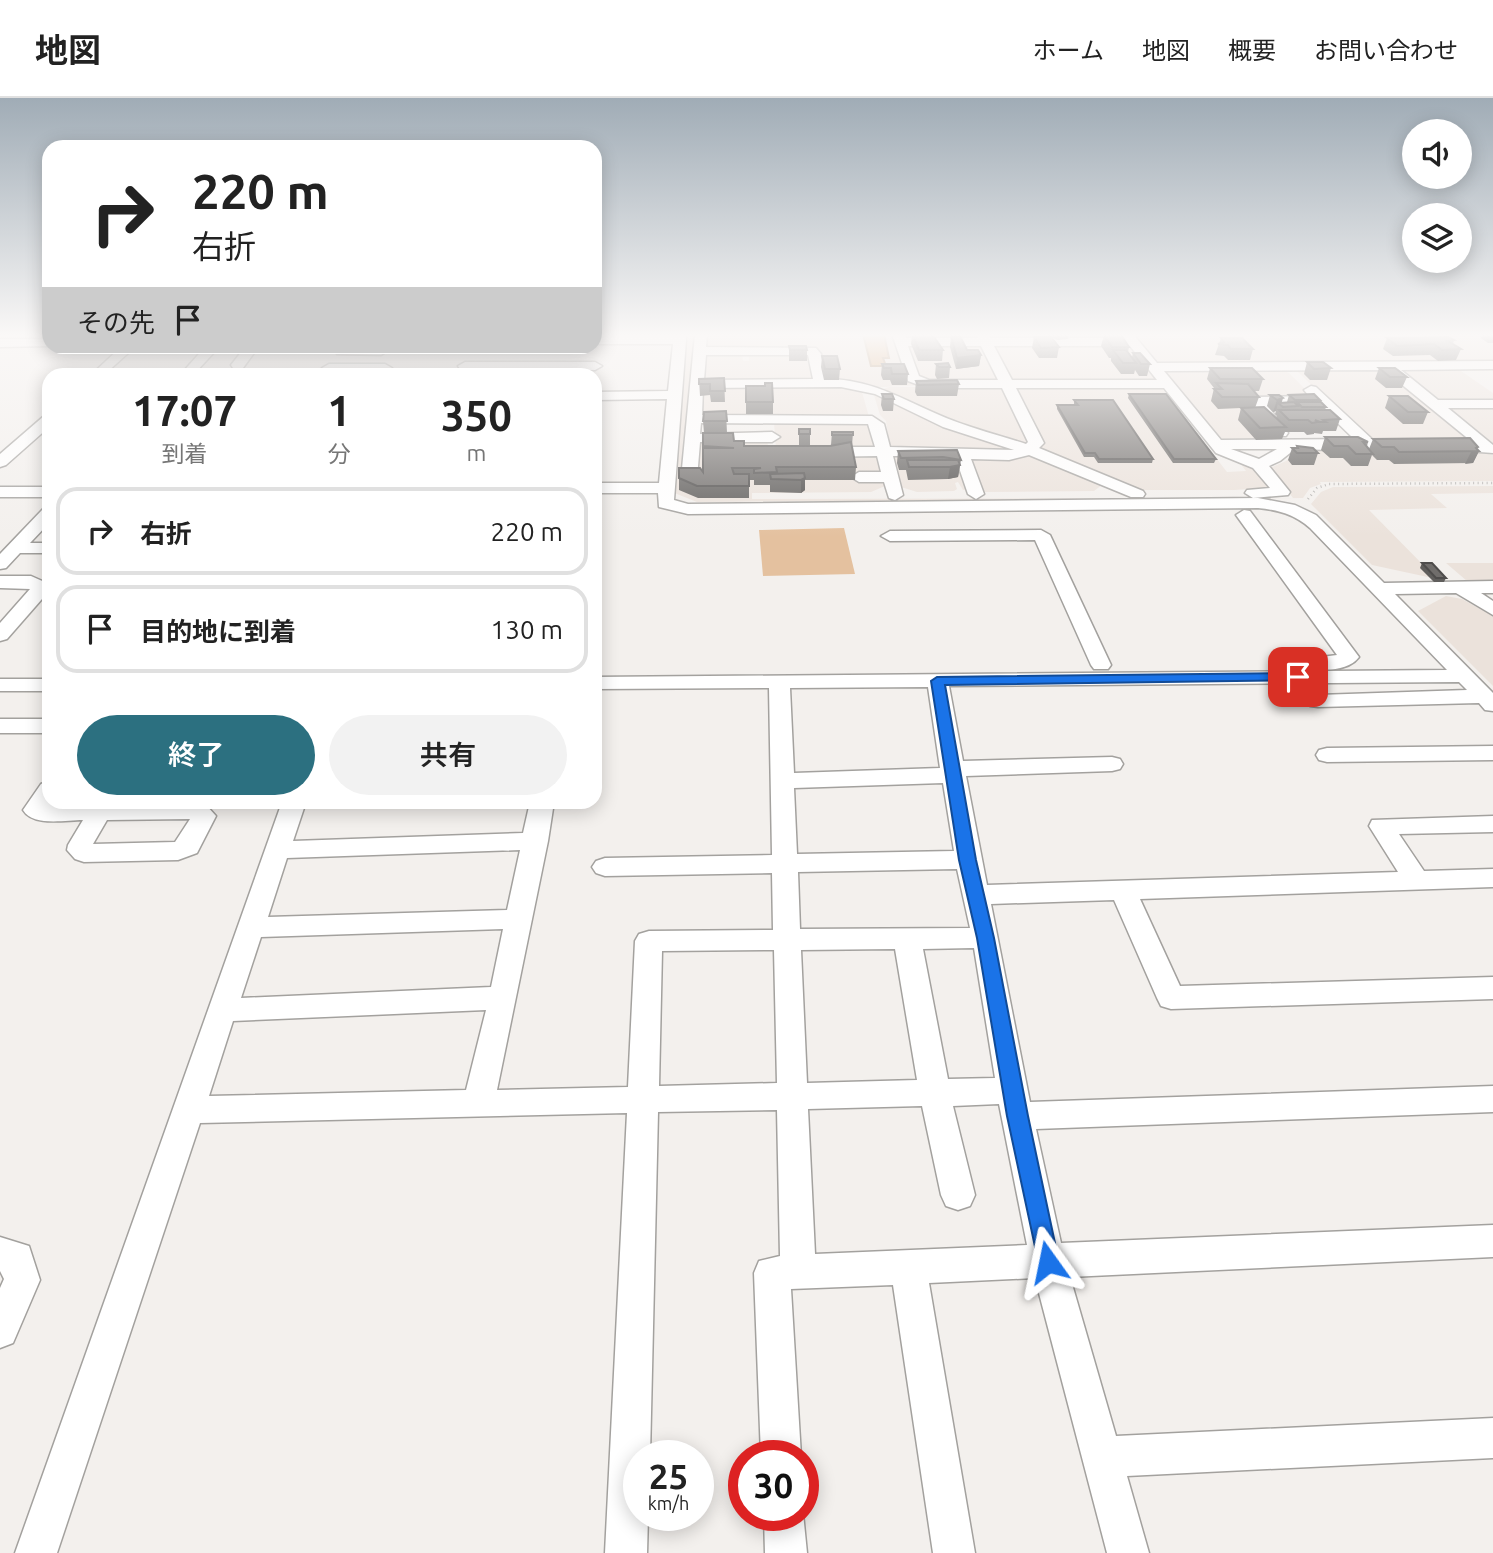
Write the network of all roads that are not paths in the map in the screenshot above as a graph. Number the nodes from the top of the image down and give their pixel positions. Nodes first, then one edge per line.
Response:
1 (673, 402) edge
2 (694, 402) edge
3 (871, 402) edge
4 (902, 402) edge
5 (1015, 402) edge
6 (1181, 402) edge
7 (1257, 402) edge
8 (1324, 402) edge
9 (1431, 402) edge
10 (1434, 404) junction
11 (1493, 404) edge
12 (693, 419) junction
13 (771, 419) junction
14 (876, 422) junction
15 (42, 425) edge
16 (772, 437) junction
17 (692, 438) junction
18 (1291, 444) junction
19 (1369, 445) junction
20 (1218, 447) junction
21 (1489, 449) edge
22 (1030, 450) junction
23 (810, 452) edge
24 (885, 452) junction
25 (745, 453) edge
26 (962, 455) junction
27 (0, 462) edge
28 (1259, 465) junction
29 (1237, 472) dead end
30 (859, 477) dead end
31 (891, 477) junction
32 (689, 478) edge
33 (602, 488) edge
34 (665, 488) junction
35 (0, 492) edge
36 (42, 492) edge
37 (961, 494) junction
38 (1137, 494) junction
39 (895, 495) junction
40 (751, 496) edge
41 (1244, 515) dead end
42 (42, 520) edge
43 (890, 536) dead end
44 (961, 536) junction
45 (16, 548) junction
46 (42, 548) edge
47 (0, 564) edge
48 (0, 582) edge
49 (1493, 587) edge
50 (1380, 589) junction
51 (1462, 589) junction
52 (1493, 609) edge
53 (0, 635) edge
54 (1101, 665) junction
55 (892, 667) dead end
56 (1464, 676) junction
57 (937, 681) junction
58 (602, 683) edge
59 (779, 683) junction
60 (0, 685) edge
61 (42, 685) edge
62 (1488, 700) edge
63 (1318, 701) dead end
64 (42, 723) edge
65 (0, 726) edge
66 (1493, 752) edge
67 (1327, 755) dead end
68 (1112, 764) dead end
69 (951, 772) junction
70 (782, 780) junction
71 (42, 800) edge
72 (293, 809) edge
73 (541, 809) edge
74 (99, 813) dead end
75 (1493, 824) edge
76 (536, 841) junction
77 (279, 850) junction
78 (968, 860) junction
79 (784, 864) junction
80 (605, 867) dead end
81 (1493, 878) edge
82 (1417, 881) junction
83 (1123, 890) junction
84 (977, 895) junction
85 (519, 919) junction
86 (251, 927) junction
87 (907, 938) junction
88 (986, 938) junction
89 (786, 940) junction
90 (1493, 988) edge
91 (503, 999) junction
92 (223, 1010) junction
93 (935, 1093) junction
94 (791, 1096) junction
95 (644, 1099) junction
96 (1493, 1099) edge
97 (478, 1103) junction
98 (1015, 1103) junction
99 (187, 1110) junction
100 (958, 1195) dead end
101 (1493, 1241) edge
102 (0, 1254) edge
103 (1048, 1262) junction
104 (908, 1266) junction
105 (798, 1271) junction
106 (0, 1330) edge
107 (1493, 1437) edge
108 (780, 1440) edge
109 (1100, 1457) junction
110 (785, 1531) edge
111 (36, 1553) edge
112 (626, 1553) edge
113 (786, 1553) edge
114 (954, 1553) edge
115 (1128, 1553) edge

1 - 34 street
2 - 12 street
3 - 14 street
4 - 22 street
5 - 22 street
6 - 20 street
7 - 18 street
8 - 19 street
9 - 10 street
10 - 11 street
10 - 21 street
12 - 13 street
12 - 17 street
13 - 14 street
13 - 16 street
14 - 24 street
15 - 27 street
16 - 17 street
16 - 25 street
17 - 32 street
18 - 19 street
18 - 20 street
18 - 28 street
19 - 21 street
20 - 28 street
20 - 29 street
22 - 26 street
22 - 38 street
23 - 24 street
24 - 26 street
24 - 31 street
26 - 37 street
28 - 38 street
30 - 31 street
31 - 39 street
33 - 34 street
34 - 37 street
35 - 36 street
37 - 38 street
37 - 39 street
37 - 44 street
37 - 50 street
39 - 40 street
41 - 54 street
42 - 45 street
43 - 44 street
44 - 54 street
45 - 46 street
45 - 47 street
48 - 53 street
49 - 51 street
50 - 51 street
50 - 56 street
51 - 52 street
54 - 55 street
56 - 57 street
56 - 62 street
57 - 59 street
57 - 69 street
58 - 59 street
59 - 70 street
60 - 61 street
62 - 63 street
64 - 65 street
66 - 67 street
68 - 69 street
69 - 70 street
69 - 78 street
70 - 79 street
71 - 74 street
72 - 77 street
73 - 76 street
75 - 82 street
76 - 77 street
76 - 85 street
77 - 86 street
78 - 79 street
78 - 84 street
79 - 80 street
79 - 89 street
81 - 82 street
82 - 83 street
83 - 84 street
83 - 90 street
84 - 88 street
85 - 86 street
85 - 91 street
86 - 92 street
87 - 88 street
87 - 89 street
87 - 93 street
88 - 98 street
89 - 94 street
89 - 95 street
91 - 92 street
91 - 97 street
92 - 99 street
93 - 94 street
93 - 98 street
93 - 100 street
94 - 95 street
94 - 105 street
95 - 97 street
95 - 112 street
96 - 98 street
97 - 99 street
98 - 103 street
99 - 111 street
101 - 103 street
102 - 106 street
103 - 104 street
103 - 109 street
104 - 105 street
104 - 114 street
105 - 108 street
107 - 109 street
109 - 115 street
110 - 113 street

